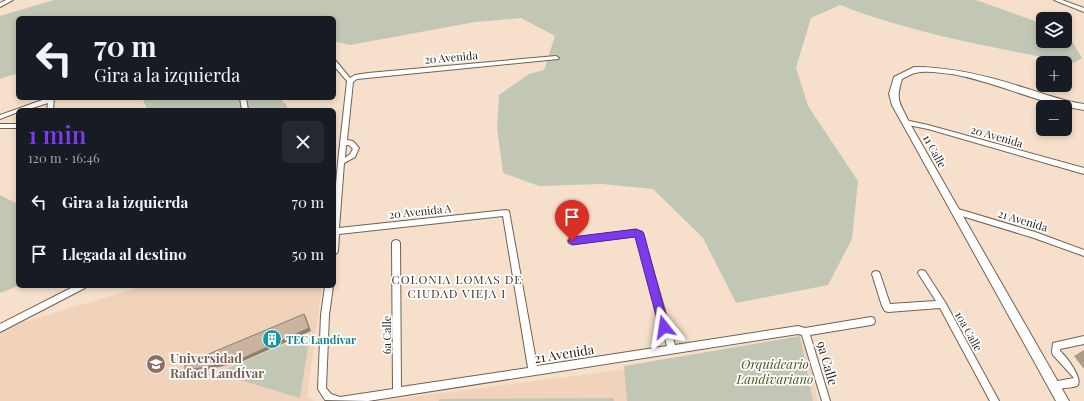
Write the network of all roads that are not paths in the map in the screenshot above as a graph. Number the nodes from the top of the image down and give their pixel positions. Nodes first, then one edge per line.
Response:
1 (10, 0) edge
2 (1057, 0) edge
3 (0, 5) edge
4 (1084, 10) edge
5 (556, 58) dead end
6 (336, 64) edge
7 (350, 81) junction
8 (48, 100) edge
9 (1084, 107) edge
10 (24, 108) edge
11 (16, 111) edge
12 (0, 117) edge
13 (905, 122) junction
14 (0, 126) edge
15 (16, 126) edge
16 (343, 142) junction
17 (340, 162) junction
18 (1084, 171) edge
19 (955, 211) junction
20 (337, 231) junction
21 (336, 238) edge
22 (572, 241) dead end
23 (396, 243) dead end
24 (1084, 253) edge
25 (922, 273) dead end
26 (876, 274) dead end
27 (78, 288) edge
28 (329, 288) edge
29 (942, 304) junction
30 (872, 321) dead end
31 (0, 328) edge
32 (805, 332) junction
33 (1084, 340) edge
34 (672, 350) junction
35 (533, 370) junction
36 (1055, 385) junction
37 (397, 392) junction
38 (826, 401) edge
39 (994, 401) edge
40 (1063, 401) edge

1 - 3 street
2 - 4 street
5 - 7 street, 20 Avenida
6 - 7 street
7 - 16 street
8 - 10 street
9 - 13 street, 11 Calle
11 - 12 street
13 - 18 street, 20 Avenida
13 - 19 street, 11 Calle
14 - 15 street
16 - 17 street
16 - 17 street
17 - 20 street
19 - 24 street, 21 Avenida
19 - 36 street, 11 Calle
20 - 21 street
20 - 35 street, 20 Avenida A
22 - 34 street
23 - 37 street, 6a Calle
25 - 29 street, 10a Calle
26 - 29 street
27 - 31 street
28 - 37 street, 21 Avenida
29 - 39 street, 10a Calle
30 - 32 street, 21 Avenida
32 - 34 street, 21 Avenida
32 - 38 street, 9a Calle
33 - 36 street
34 - 35 street, 21 Avenida
35 - 37 street, 21 Avenida
36 - 40 street, 11 Calle

